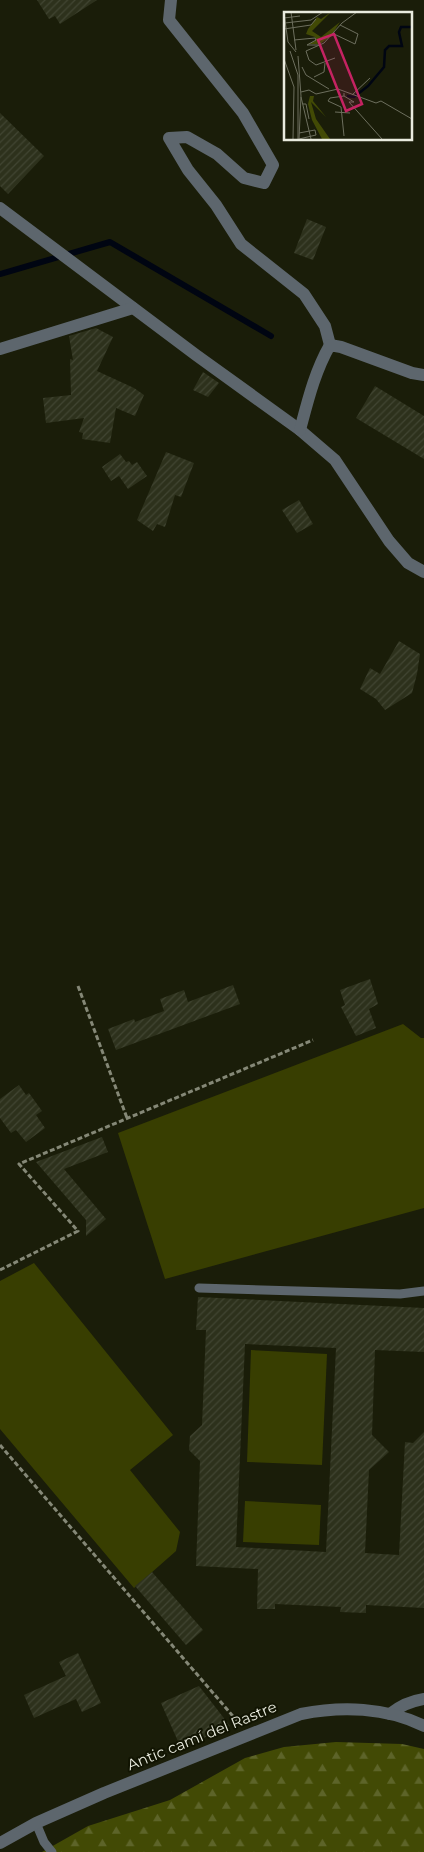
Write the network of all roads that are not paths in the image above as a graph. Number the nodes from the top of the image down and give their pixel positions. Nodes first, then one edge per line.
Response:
1 (171, 0) edge
2 (0, 208) edge
3 (133, 308) junction
4 (330, 345) junction
5 (0, 349) edge
6 (424, 375) edge
7 (300, 430) junction
8 (424, 572) edge
9 (199, 1288) dead end
10 (424, 1292) edge
11 (424, 1700) edge
12 (390, 1714) junction
13 (424, 1726) edge
14 (36, 1822) junction
15 (0, 1843) edge
16 (52, 1852) edge

1 - 4 street
2 - 3 street
3 - 5 street
3 - 7 street
4 - 6 street
4 - 7 street
7 - 8 street
9 - 10 lane
11 - 12 street
12 - 13 street, Antic camí del Rastre
12 - 14 street, Antic camí del Rastre
14 - 15 street, Antic camí del Rastre
14 - 16 lane

